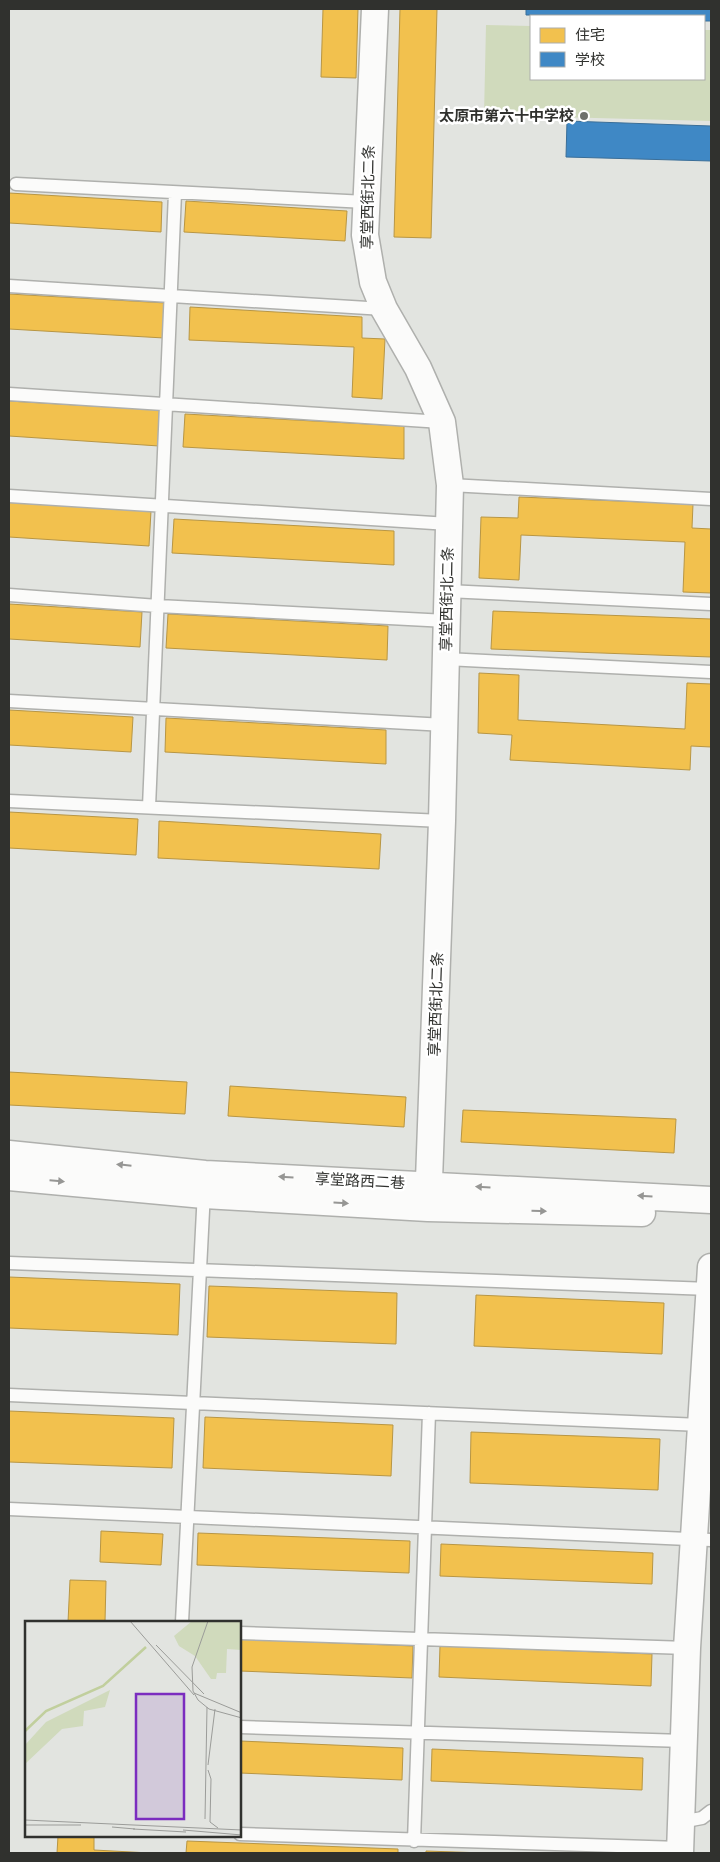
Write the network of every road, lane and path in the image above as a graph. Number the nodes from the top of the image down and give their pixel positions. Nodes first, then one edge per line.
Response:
1 (375, 9) edge
2 (16, 184) dead end
3 (175, 192) junction
4 (366, 202) junction
5 (9, 286) edge
6 (170, 296) junction
7 (384, 309) junction
8 (9, 394) edge
9 (166, 404) junction
10 (442, 422) junction
11 (450, 485) junction
12 (9, 496) edge
13 (711, 500) edge
14 (161, 506) junction
15 (449, 524) junction
16 (448, 591) junction
17 (9, 595) edge
18 (711, 604) edge
19 (158, 606) junction
20 (447, 621) junction
21 (446, 659) junction
22 (711, 672) edge
23 (9, 701) edge
24 (153, 710) junction
25 (445, 725) junction
26 (9, 801) edge
27 (149, 807) junction
28 (442, 821) junction
29 (9, 1154) edge
30 (9, 1177) edge
31 (205, 1184) junction
32 (429, 1196) junction
33 (711, 1200) edge
34 (711, 1215) edge
35 (9, 1263) edge
36 (200, 1270) junction
37 (711, 1278) edge
38 (9, 1395) edge
39 (194, 1403) junction
40 (429, 1413) junction
41 (701, 1424) junction
42 (9, 1509) edge
43 (188, 1516) junction
44 (426, 1527) junction
45 (702, 1540) edge
46 (182, 1621) edge
47 (241, 1633) edge
48 (422, 1639) junction
49 (687, 1648) junction
50 (241, 1727) edge
51 (418, 1733) junction
52 (684, 1741) junction
53 (711, 1811) edge
54 (681, 1822) junction
55 (241, 1834) edge
56 (414, 1841) junction
57 (680, 1851) edge

1 - 4 street, 享堂西街北二条
2 - 3 lane
3 - 4 lane
3 - 6 lane
4 - 7 street, 享堂西街北二条
5 - 6 lane
6 - 7 lane
6 - 9 lane
7 - 10 street, 享堂西街北二条
8 - 9 lane
9 - 10 lane
9 - 14 lane
10 - 11 street, 享堂西街北二条
11 - 13 lane
11 - 15 street, 享堂西街北二条
12 - 14 lane
14 - 15 lane
14 - 19 lane
15 - 16 street, 享堂西街北二条
16 - 18 lane
16 - 20 street, 享堂西街北二条
17 - 19 lane
19 - 20 lane
19 - 24 lane
20 - 21 street, 享堂西街北二条
21 - 22 lane
21 - 25 street, 享堂西街北二条
23 - 24 lane
24 - 25 lane
24 - 27 lane
25 - 28 street, 享堂西街北二条
26 - 27 lane
27 - 28 lane
28 - 32 street, 享堂西街北二条
31 -> 29 street, 享堂路西二巷
30 -> 31 street, 享堂路西二巷
31 - 32 street, 享堂路西二巷
31 - 36 lane
33 -> 32 street, 享堂路西二巷
32 -> 34 street, 享堂路西二巷
35 - 36 lane
36 - 37 lane
36 - 39 lane
37 - 41 street
38 - 39 lane
39 - 40 lane
39 - 43 lane
40 - 41 lane
40 - 44 lane
41 - 45 street
42 - 43 lane
43 - 44 lane
43 - 46 lane
44 - 45 lane
44 - 48 lane
45 - 49 street
47 - 48 lane
48 - 49 lane
48 - 51 lane
49 - 52 street
50 - 51 lane
51 - 52 lane
51 - 56 lane
52 - 54 street
53 - 54 lane
54 - 57 street
55 - 56 lane
56 - 57 lane

